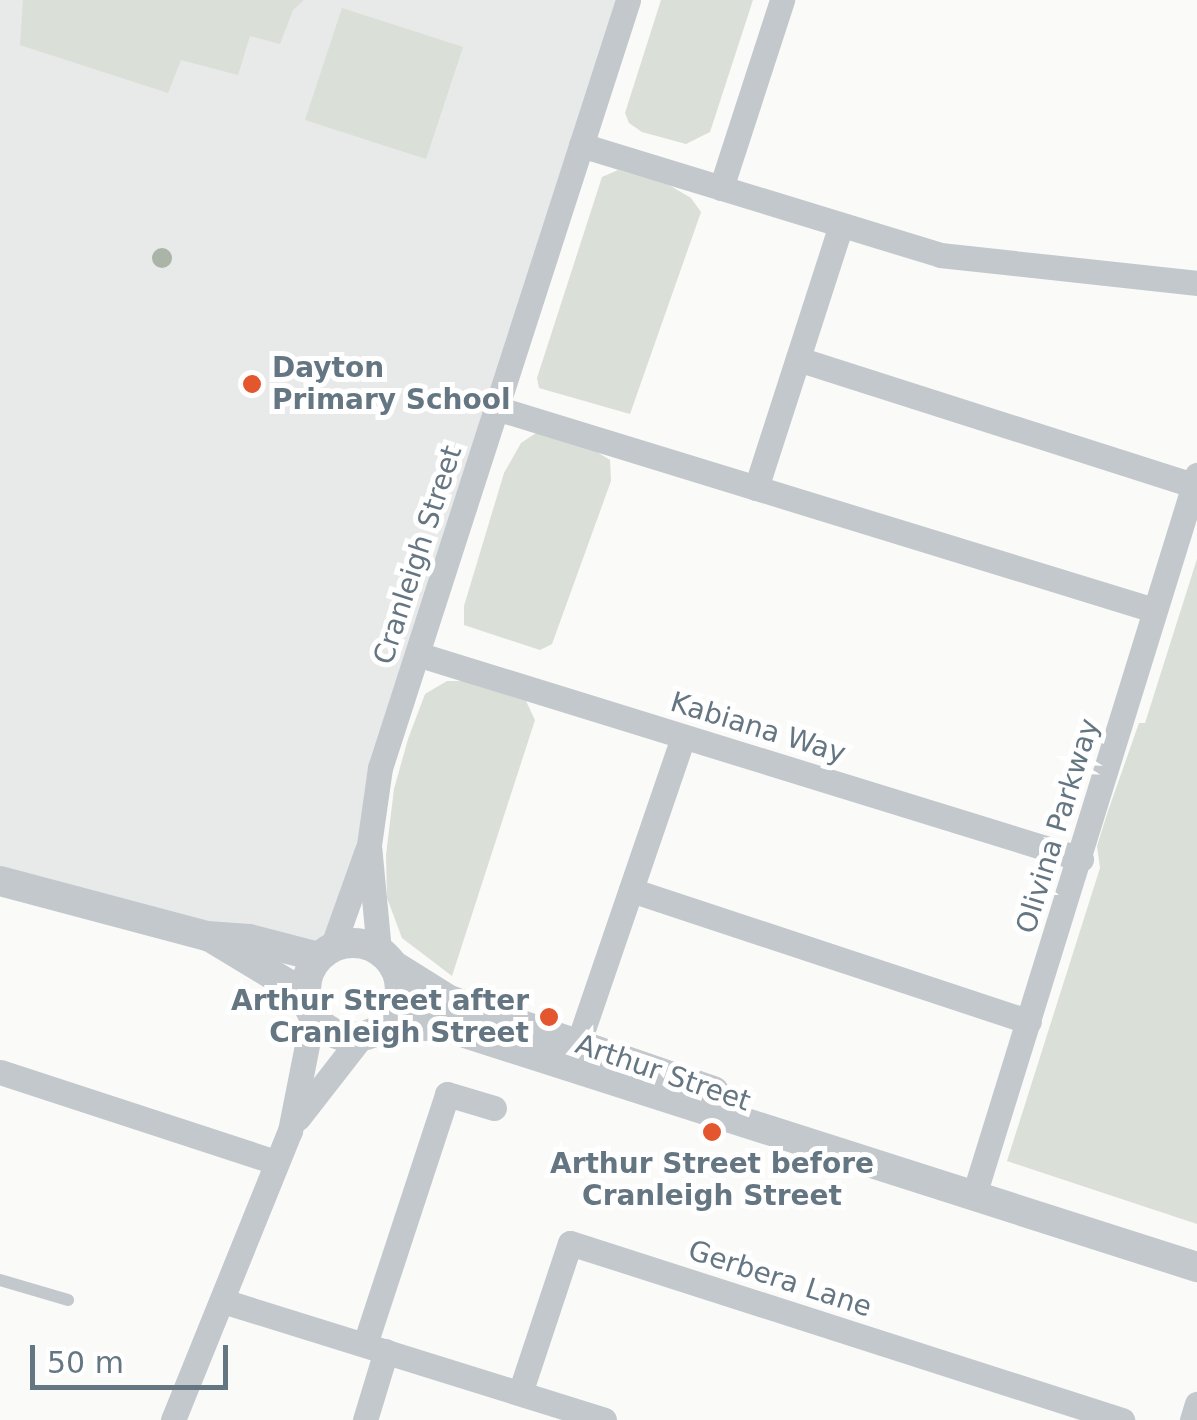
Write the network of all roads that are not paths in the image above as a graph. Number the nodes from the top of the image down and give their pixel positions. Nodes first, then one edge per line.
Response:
1 (628, 0) edge
2 (782, 0) edge
3 (581, 145) junction
4 (721, 188) junction
5 (842, 225) junction
6 (1197, 283) edge
7 (798, 359) junction
8 (496, 408) junction
9 (1196, 480) edge
10 (756, 488) junction
11 (1154, 610) junction
12 (417, 654) junction
13 (684, 737) junction
14 (370, 845) junction
15 (1080, 860) junction
16 (2, 888) edge
17 (631, 890) junction
18 (207, 936) junction
19 (325, 952) junction
20 (386, 958) junction
21 (309, 1005) junction
22 (1029, 1022) junction
23 (372, 1031) junction
24 (578, 1044) junction
25 (0, 1072) edge
26 (494, 1108) dead end
27 (290, 1131) junction
28 (276, 1162) junction
29 (933, 1181) junction
30 (974, 1195) junction
31 (1197, 1267) edge
32 (0, 1280) edge
33 (68, 1300) dead end
34 (223, 1301) junction
35 (376, 1348) junction
36 (520, 1393) junction
37 (1197, 1404) edge
38 (173, 1420) edge
39 (365, 1420) edge
40 (604, 1420) edge
41 (1122, 1420) edge
42 (1192, 1420) edge

1 - 3 street, Cranleigh Street
2 - 4 street
3 - 4 street
3 - 8 street, Cranleigh Street
4 - 5 street
5 - 6 street
5 - 7 street
7 - 9 street
7 - 10 street
8 - 10 street
8 - 12 street, Cranleigh Street
9 - 11 street, Olivina Parkway
10 - 11 street
11 - 15 street, Olivina Parkway
12 - 13 street, Kabiana Way
12 - 14 street, Cranleigh Street
13 - 15 street, Kabiana Way
13 - 17 street
14 - 19 street, Cranleigh Street
14 - 20 street, Cranleigh Street
15 - 22 street, Olivina Parkway
16 - 18 street
17 - 22 street
17 - 24 street
18 - 19 street
18 - 21 street
19 - 20 street
19 - 21 street
20 - 23 street
20 - 24 street, Arthur Street
21 - 23 street
21 - 27 street
22 - 30 street, Olivina Parkway
23 - 27 street
23 - 29 street, Arthur Street
24 - 29 street, Arthur Street
25 - 28 street
26 - 35 street
27 - 28 street
28 - 34 street
29 - 30 street, Arthur Street
30 - 31 street, Arthur Street
32 - 33 lane
34 - 35 street
34 - 38 street
35 - 36 street
35 - 39 street
36 - 40 street
36 - 41 street, Gerbera Lane
37 - 42 street

